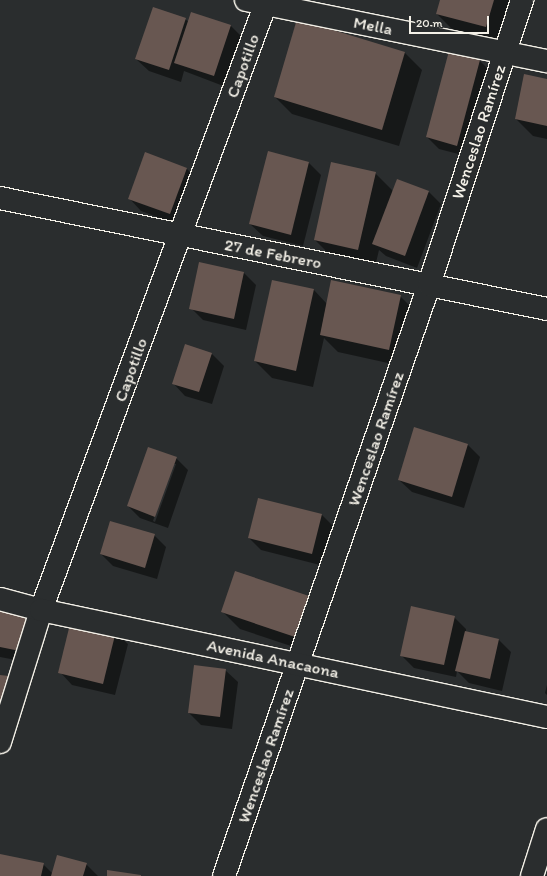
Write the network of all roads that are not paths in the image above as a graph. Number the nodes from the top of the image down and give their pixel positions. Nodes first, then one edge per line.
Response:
1 (522, 0) edge
2 (259, 1) edge
3 (505, 52) junction
4 (547, 61) edge
5 (0, 198) edge
6 (181, 235) junction
7 (429, 285) junction
8 (547, 308) edge
9 (0, 599) edge
10 (41, 610) junction
11 (298, 665) junction
12 (547, 717) edge
13 (0, 742) edge
14 (547, 829) edge
15 (224, 876) edge
16 (532, 876) edge

1 - 3 street, Wenceslao Ramírez
2 - 3 street, Mella
2 - 6 street, Capotillo
3 - 4 street, Mella
3 - 7 street, Wenceslao Ramírez
5 - 6 street, 27 de Febrero
6 - 7 street, 27 de Febrero
6 - 10 street, Capotillo
7 - 8 street, 27 de Febrero
7 - 11 street, Wenceslao Ramírez
9 - 10 street, Avenida Anacaona
10 - 11 street, Avenida Anacaona
10 - 13 street, Capotillo
11 - 12 street, Avenida Anacaona
11 - 15 street, Wenceslao Ramírez
14 - 16 street

